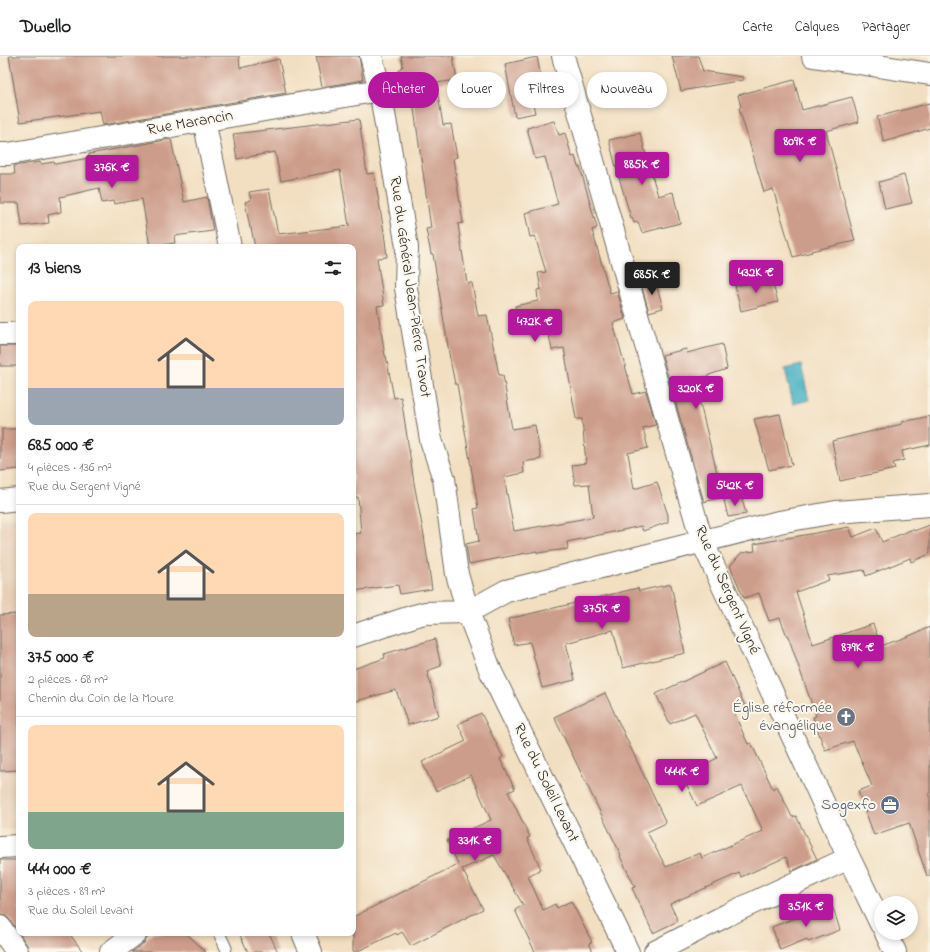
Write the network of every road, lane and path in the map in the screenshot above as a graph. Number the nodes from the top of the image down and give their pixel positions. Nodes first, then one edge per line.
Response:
1 (371, 56) edge
2 (563, 56) edge
3 (813, 56) edge
4 (375, 72) edge
5 (930, 74) edge
6 (368, 92) edge
7 (383, 108) edge
8 (204, 120) junction
9 (0, 154) edge
10 (229, 244) edge
11 (0, 334) edge
12 (16, 334) edge
13 (16, 499) edge
14 (0, 500) edge
15 (930, 505) edge
16 (702, 541) junction
17 (468, 612) junction
18 (356, 635) edge
19 (16, 846) edge
20 (0, 847) edge
21 (848, 858) junction
22 (874, 910) edge
23 (0, 927) edge
24 (132, 936) edge
25 (220, 936) edge
26 (304, 936) edge
27 (889, 940) edge
28 (226, 948) dead end
29 (18, 952) edge
30 (112, 952) edge
31 (311, 952) edge
32 (628, 952) edge
33 (654, 952) edge
34 (895, 952) edge

1 - 4 street, Rue du Général Jean-Pierre Travot
2 - 16 street, Rue du Sergent Vigné
3 - 5 street
6 - 8 street, Rue Marancin
7 - 17 street, Rue du Général Jean-Pierre Travot
8 - 9 street, Rue Marancin
8 - 10 street
11 - 12 street
13 - 14 street
15 - 16 street
16 - 17 street
16 - 21 street, Rue du Sergent Vigné
17 - 18 street
17 - 32 street, Rue du Soleil Levant
19 - 20 street
21 - 22 street, Rue du Sergent Vigné
21 - 33 street
23 - 29 street
24 - 30 street
25 - 28 lane
26 - 31 street
27 - 34 street

